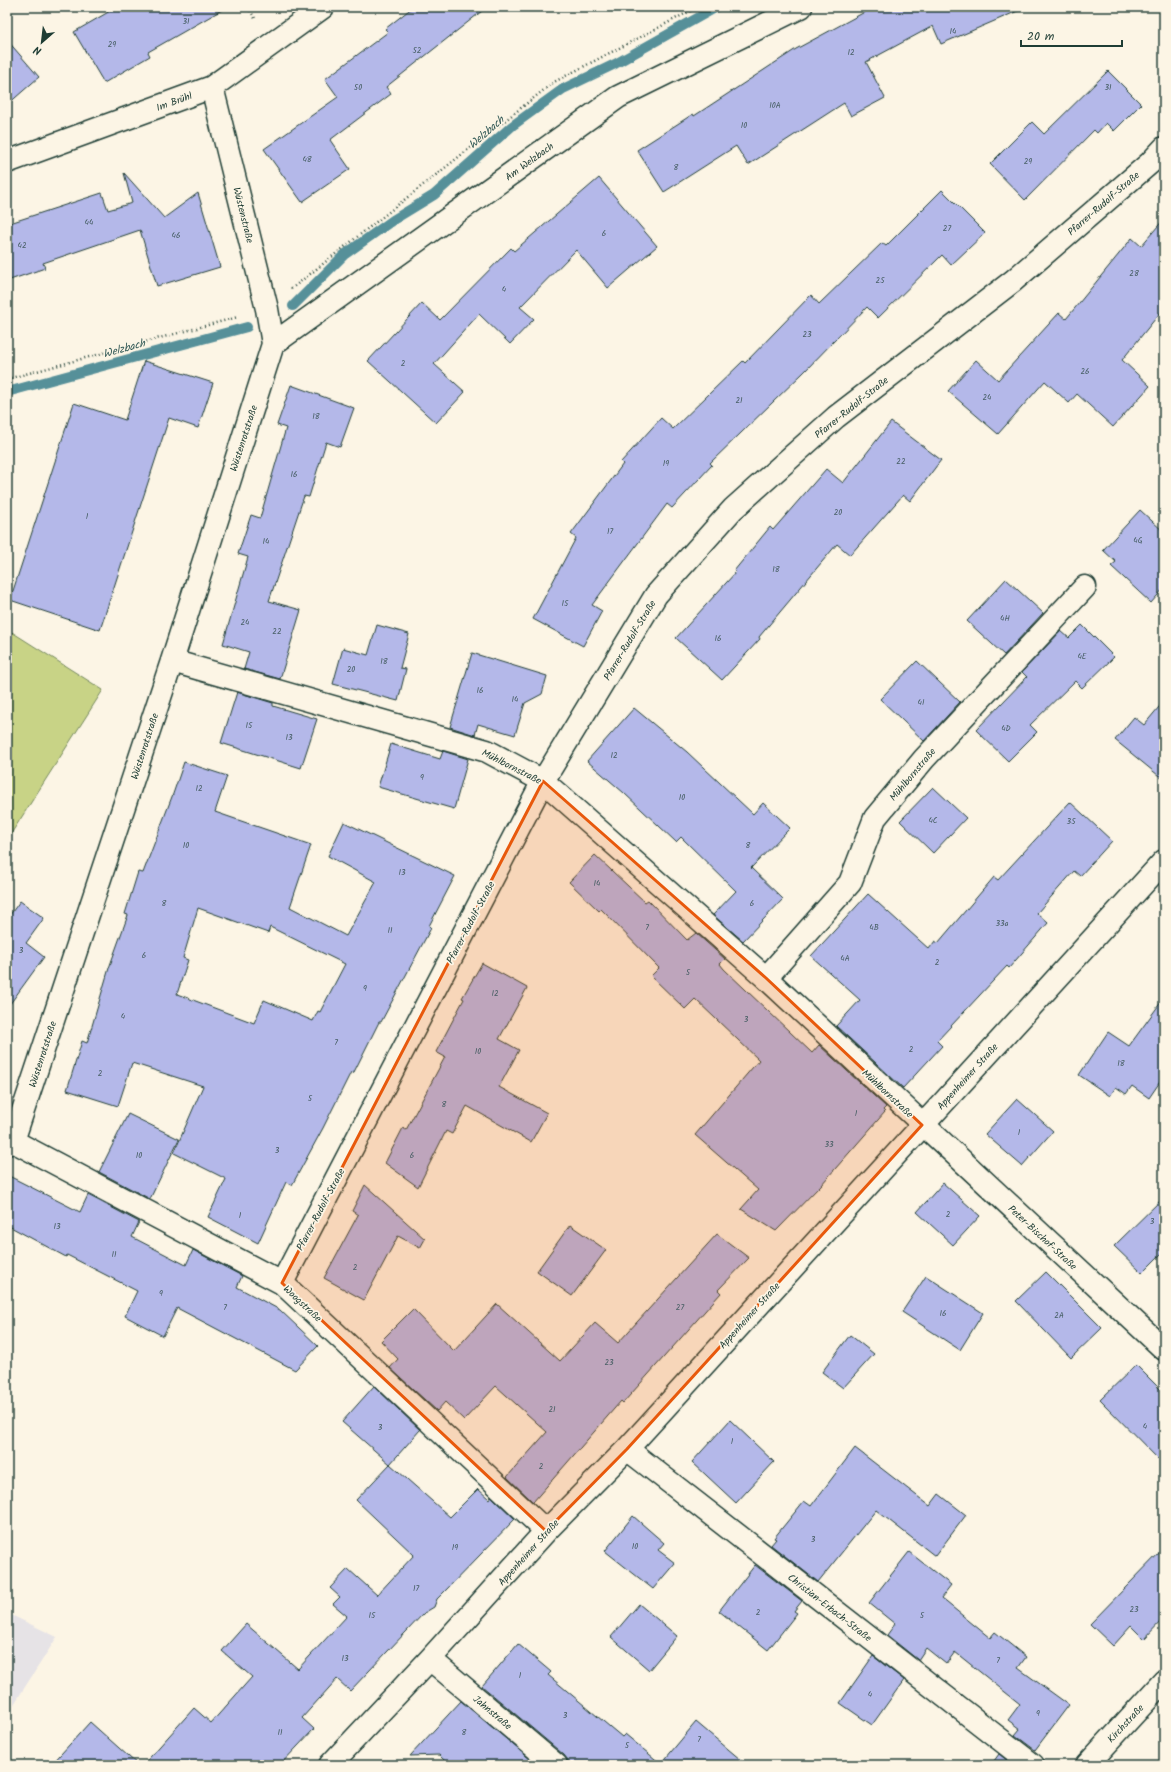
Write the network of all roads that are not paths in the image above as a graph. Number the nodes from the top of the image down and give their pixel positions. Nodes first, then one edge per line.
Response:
1 (324, 7) edge
2 (801, 7) edge
3 (212, 86) junction
4 (1164, 148) edge
5 (7, 162) edge
6 (273, 344) junction
7 (1085, 587) dead end
8 (172, 662) junction
9 (543, 781) junction
10 (1164, 861) edge
11 (766, 978) junction
12 (922, 1125) junction
13 (10, 1142) edge
14 (282, 1283) junction
15 (1164, 1349) edge
16 (626, 1450) junction
17 (546, 1531) junction
18 (430, 1659) junction
19 (1164, 1682) edge
20 (330, 1765) edge
21 (556, 1765) edge
22 (1033, 1765) edge
23 (1087, 1765) edge

1 - 3 street, Im Brühl
2 - 6 street, Am Welzbach
3 - 5 street, Im Brühl
3 - 6 street, Wüstenstraße
4 - 9 street, Pfarrer-Rudolf-Straße
6 - 8 street, Wüstenrotstraße
7 - 11 street, Mühlbornstraße
8 - 9 street, Mühlbornstraße
8 - 13 street, Wüstenrotstraße
9 - 11 street, Mühlbornstraße
9 - 14 street, Pfarrer-Rudolf-Straße
10 - 12 street, Appenheimer Straße
11 - 12 street, Mühlbornstraße
12 - 15 street, Peter-Bischof-Straße
12 - 16 street, Appenheimer Straße
13 - 14 street, Woogstraße
14 - 17 street, Woogstraße
16 - 17 street, Appenheimer Straße
16 - 22 street, Christian-Erbach-Straße
17 - 18 street, Appenheimer Straße
18 - 20 street, Appenheimer Straße
18 - 21 street, Jahnstraße
19 - 23 street, Kirchstraße

